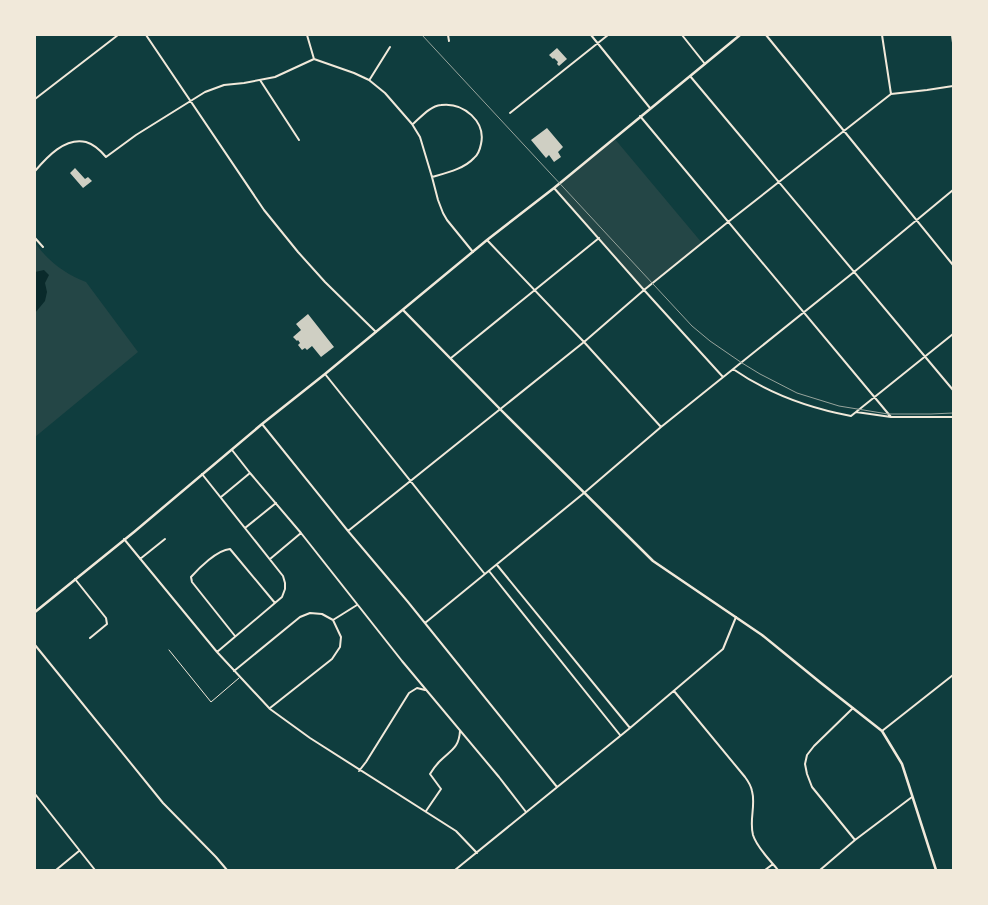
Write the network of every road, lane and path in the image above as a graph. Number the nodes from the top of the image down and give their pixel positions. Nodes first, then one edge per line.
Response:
1 (118, 35) edge
2 (146, 35) edge
3 (308, 35) edge
4 (448, 35) edge
5 (591, 35) edge
6 (608, 35) edge
7 (682, 35) edge
8 (740, 35) edge
9 (766, 35) edge
10 (882, 35) edge
11 (952, 35) edge
12 (449, 41) dead end
13 (597, 43) junction
14 (953, 43) edge
15 (390, 47) dead end
16 (314, 59) junction
17 (705, 64) junction
18 (690, 76) junction
19 (260, 80) junction
20 (369, 80) junction
21 (953, 86) edge
22 (891, 94) junction
23 (35, 99) edge
24 (190, 102) junction
25 (650, 108) junction
26 (510, 113) dead end
27 (640, 116) junction
28 (412, 124) junction
29 (843, 131) junction
30 (299, 140) dead end
31 (35, 171) edge
32 (432, 177) junction
33 (779, 181) junction
34 (554, 188) junction
35 (953, 190) edge
36 (917, 220) junction
37 (728, 222) junction
38 (35, 238) edge
39 (599, 238) junction
40 (488, 240) junction
41 (43, 247) dead end
42 (473, 252) junction
43 (953, 264) edge
44 (854, 272) junction
45 (535, 290) junction
46 (644, 290) junction
47 (404, 310) junction
48 (803, 313) junction
49 (376, 332) junction
50 (953, 334) edge
51 (584, 342) junction
52 (924, 357) junction
53 (451, 358) junction
54 (733, 369) junction
55 (325, 374) junction
56 (723, 377) junction
57 (953, 390) edge
58 (875, 397) junction
59 (500, 409) junction
60 (856, 412) junction
61 (891, 417) junction
62 (953, 417) edge
63 (262, 424) junction
64 (662, 427) junction
65 (232, 450) junction
66 (250, 473) junction
67 (202, 474) junction
68 (411, 482) junction
69 (584, 493) junction
70 (221, 497) junction
71 (276, 503) junction
72 (245, 528) junction
73 (348, 532) junction
74 (301, 533) junction
75 (124, 539) junction
76 (165, 539) dead end
77 (140, 559) junction
78 (270, 559) junction
79 (497, 564) junction
80 (489, 571) junction
81 (485, 574) junction
82 (75, 579) junction
83 (275, 603) junction
84 (357, 605) junction
85 (35, 612) edge
86 (736, 617) junction
87 (334, 620) junction
88 (425, 623) junction
89 (236, 637) junction
90 (90, 638) dead end
91 (35, 645) edge
92 (169, 650) dead end
93 (217, 652) junction
94 (234, 671) junction
95 (953, 675) edge
96 (240, 678) junction
97 (426, 690) junction
98 (674, 690) junction
99 (853, 708) junction
100 (270, 709) junction
101 (630, 728) junction
102 (460, 731) junction
103 (882, 731) junction
104 (620, 736) junction
105 (359, 771) junction
106 (557, 787) junction
107 (35, 794) edge
108 (912, 797) junction
109 (426, 812) junction
110 (526, 812) junction
111 (855, 840) junction
112 (79, 850) junction
113 (477, 853) junction
114 (773, 864) junction
115 (56, 870) edge
116 (95, 870) edge
117 (227, 870) edge
118 (454, 870) edge
119 (765, 870) edge
120 (778, 870) edge
121 (820, 870) edge
122 (936, 870) edge

1 - 23 street
2 - 24 street
3 - 16 street
4 - 12 street
5 - 13 street
6 - 13 street
7 - 17 street
8 - 17 street
9 - 29 street
10 - 22 street
11 - 14 street
13 - 25 street
13 - 26 street
15 - 20 street
16 - 19 street
16 - 20 street
17 - 18 street
18 - 25 street
18 - 33 street
19 - 24 street
19 - 30 street
20 - 28 street
21 - 22 street
22 - 29 street
24 - 31 street
24 - 49 street
25 - 27 street
27 - 34 street
27 - 37 street
28 - 32 street
28 - 32 street
29 - 33 street
29 - 36 street
32 - 42 street
33 - 37 street
33 - 44 street
34 - 39 street
34 - 40 street
35 - 36 street
36 - 43 street
36 - 44 street
37 - 46 street
37 - 48 street
38 - 41 street
39 - 45 street
39 - 46 street
40 - 42 street
40 - 45 street
42 - 47 street
44 - 48 street
44 - 52 street
45 - 51 street
45 - 53 street
46 - 51 street
46 - 56 street
47 - 49 street
47 - 53 street
48 - 54 street
48 - 58 street
49 - 55 street
50 - 52 street
51 - 59 street
51 - 64 street
52 - 57 street
52 - 58 street
53 - 59 street
54 - 56 street
54 - 60 street
55 - 63 street
55 - 68 street
56 - 64 street
58 - 60 street
58 - 61 street
59 - 68 street
59 - 69 street
60 - 61 street
61 - 62 street
63 - 65 street
63 - 73 street
64 - 69 street
65 - 66 street
65 - 67 street
66 - 70 street
66 - 71 street
67 - 70 street
67 - 75 street
68 - 73 street
68 - 81 street
69 - 79 street
69 - 86 street
70 - 72 street
71 - 72 street
71 - 74 street
72 - 78 street
73 - 88 street
74 - 78 street
74 - 84 street
75 - 77 street
75 - 82 street
76 - 77 street
77 - 93 street
78 - 83 street
79 - 80 street
79 - 101 street
80 - 81 street
80 - 104 street
81 - 88 street
82 - 85 street
82 - 90 street
83 - 89 street
83 - 89 street
84 - 87 street
84 - 97 street
86 - 98 street
86 - 99 street
87 - 94 street
87 - 100 street
88 - 106 street
89 - 93 street
91 - 117 street
92 - 96 lane
93 - 94 street
94 - 96 street
95 - 103 street
96 - 100 street
97 - 102 street
97 - 105 street
98 - 101 street
98 - 114 street
99 - 103 street
99 - 111 street
100 - 105 street
101 - 104 street
102 - 109 street
102 - 110 street
103 - 108 street
104 - 106 street
105 - 109 street
106 - 110 street
107 - 112 street
108 - 111 street
108 - 122 street
109 - 113 street
110 - 113 street
111 - 121 street
112 - 115 street
112 - 116 street
113 - 118 street
114 - 119 street
114 - 120 street

